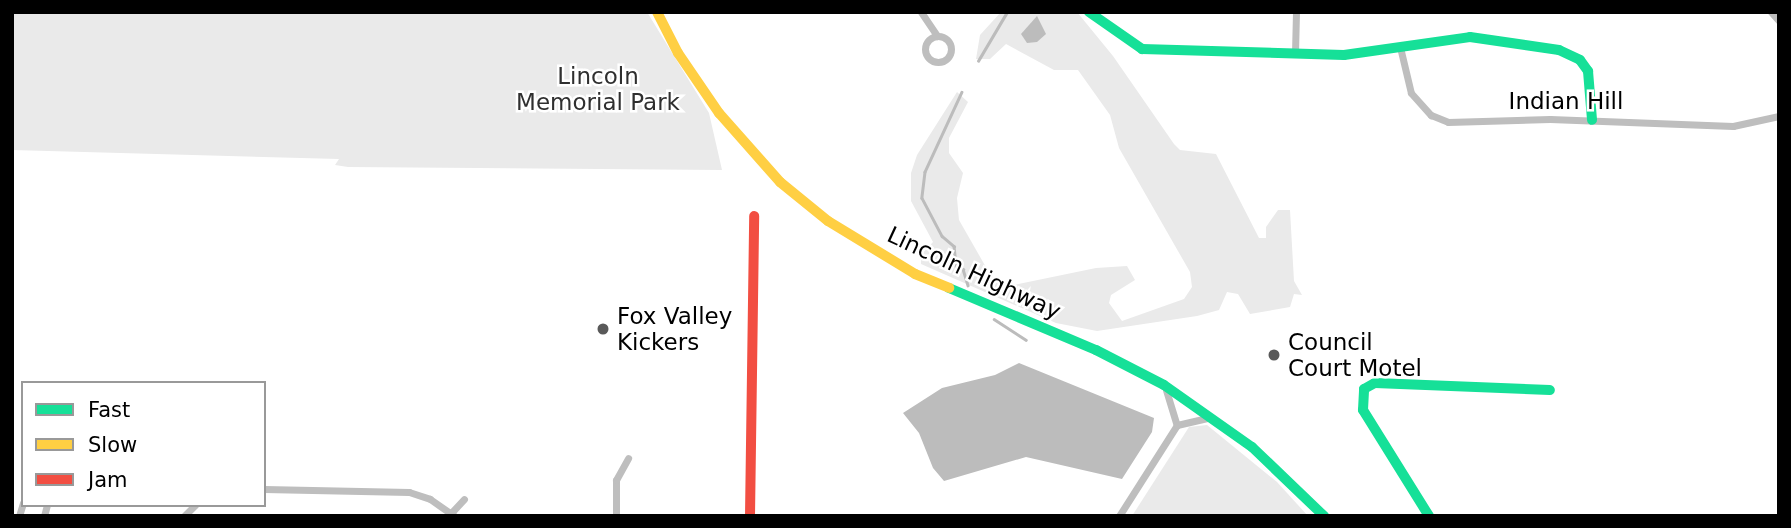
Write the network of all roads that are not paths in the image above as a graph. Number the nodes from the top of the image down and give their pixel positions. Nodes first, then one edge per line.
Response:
1 (657, 12) edge
2 (920, 12) edge
3 (1089, 12) edge
4 (1296, 12) edge
5 (1771, 12) edge
6 (1779, 21) edge
7 (937, 36) dead end
8 (1400, 47) junction
9 (1295, 53) junction
10 (1779, 116) edge
11 (1592, 120) junction
12 (754, 216) dead end
13 (1164, 385) junction
14 (1550, 390) dead end
15 (1215, 419) junction
16 (1177, 425) junction
17 (628, 458) dead end
18 (266, 488) edge
19 (464, 499) dead end
20 (452, 514) edge
21 (616, 516) edge
22 (750, 516) edge
23 (1119, 516) edge
24 (1324, 516) edge
25 (1429, 516) edge

1 - 13 street, Lincoln Highway
2 - 7 street
3 - 9 street
4 - 9 street
5 - 6 street
8 - 9 street
8 - 11 street, Indian Hill
8 - 11 street
10 - 11 street, Indian Hill
12 - 22 street
13 - 15 street, Lincoln Highway
13 - 16 street
14 - 25 street
15 - 16 street
15 - 24 street, Lincoln Highway
16 - 23 street
17 - 21 street
18 - 20 street
19 - 20 street

